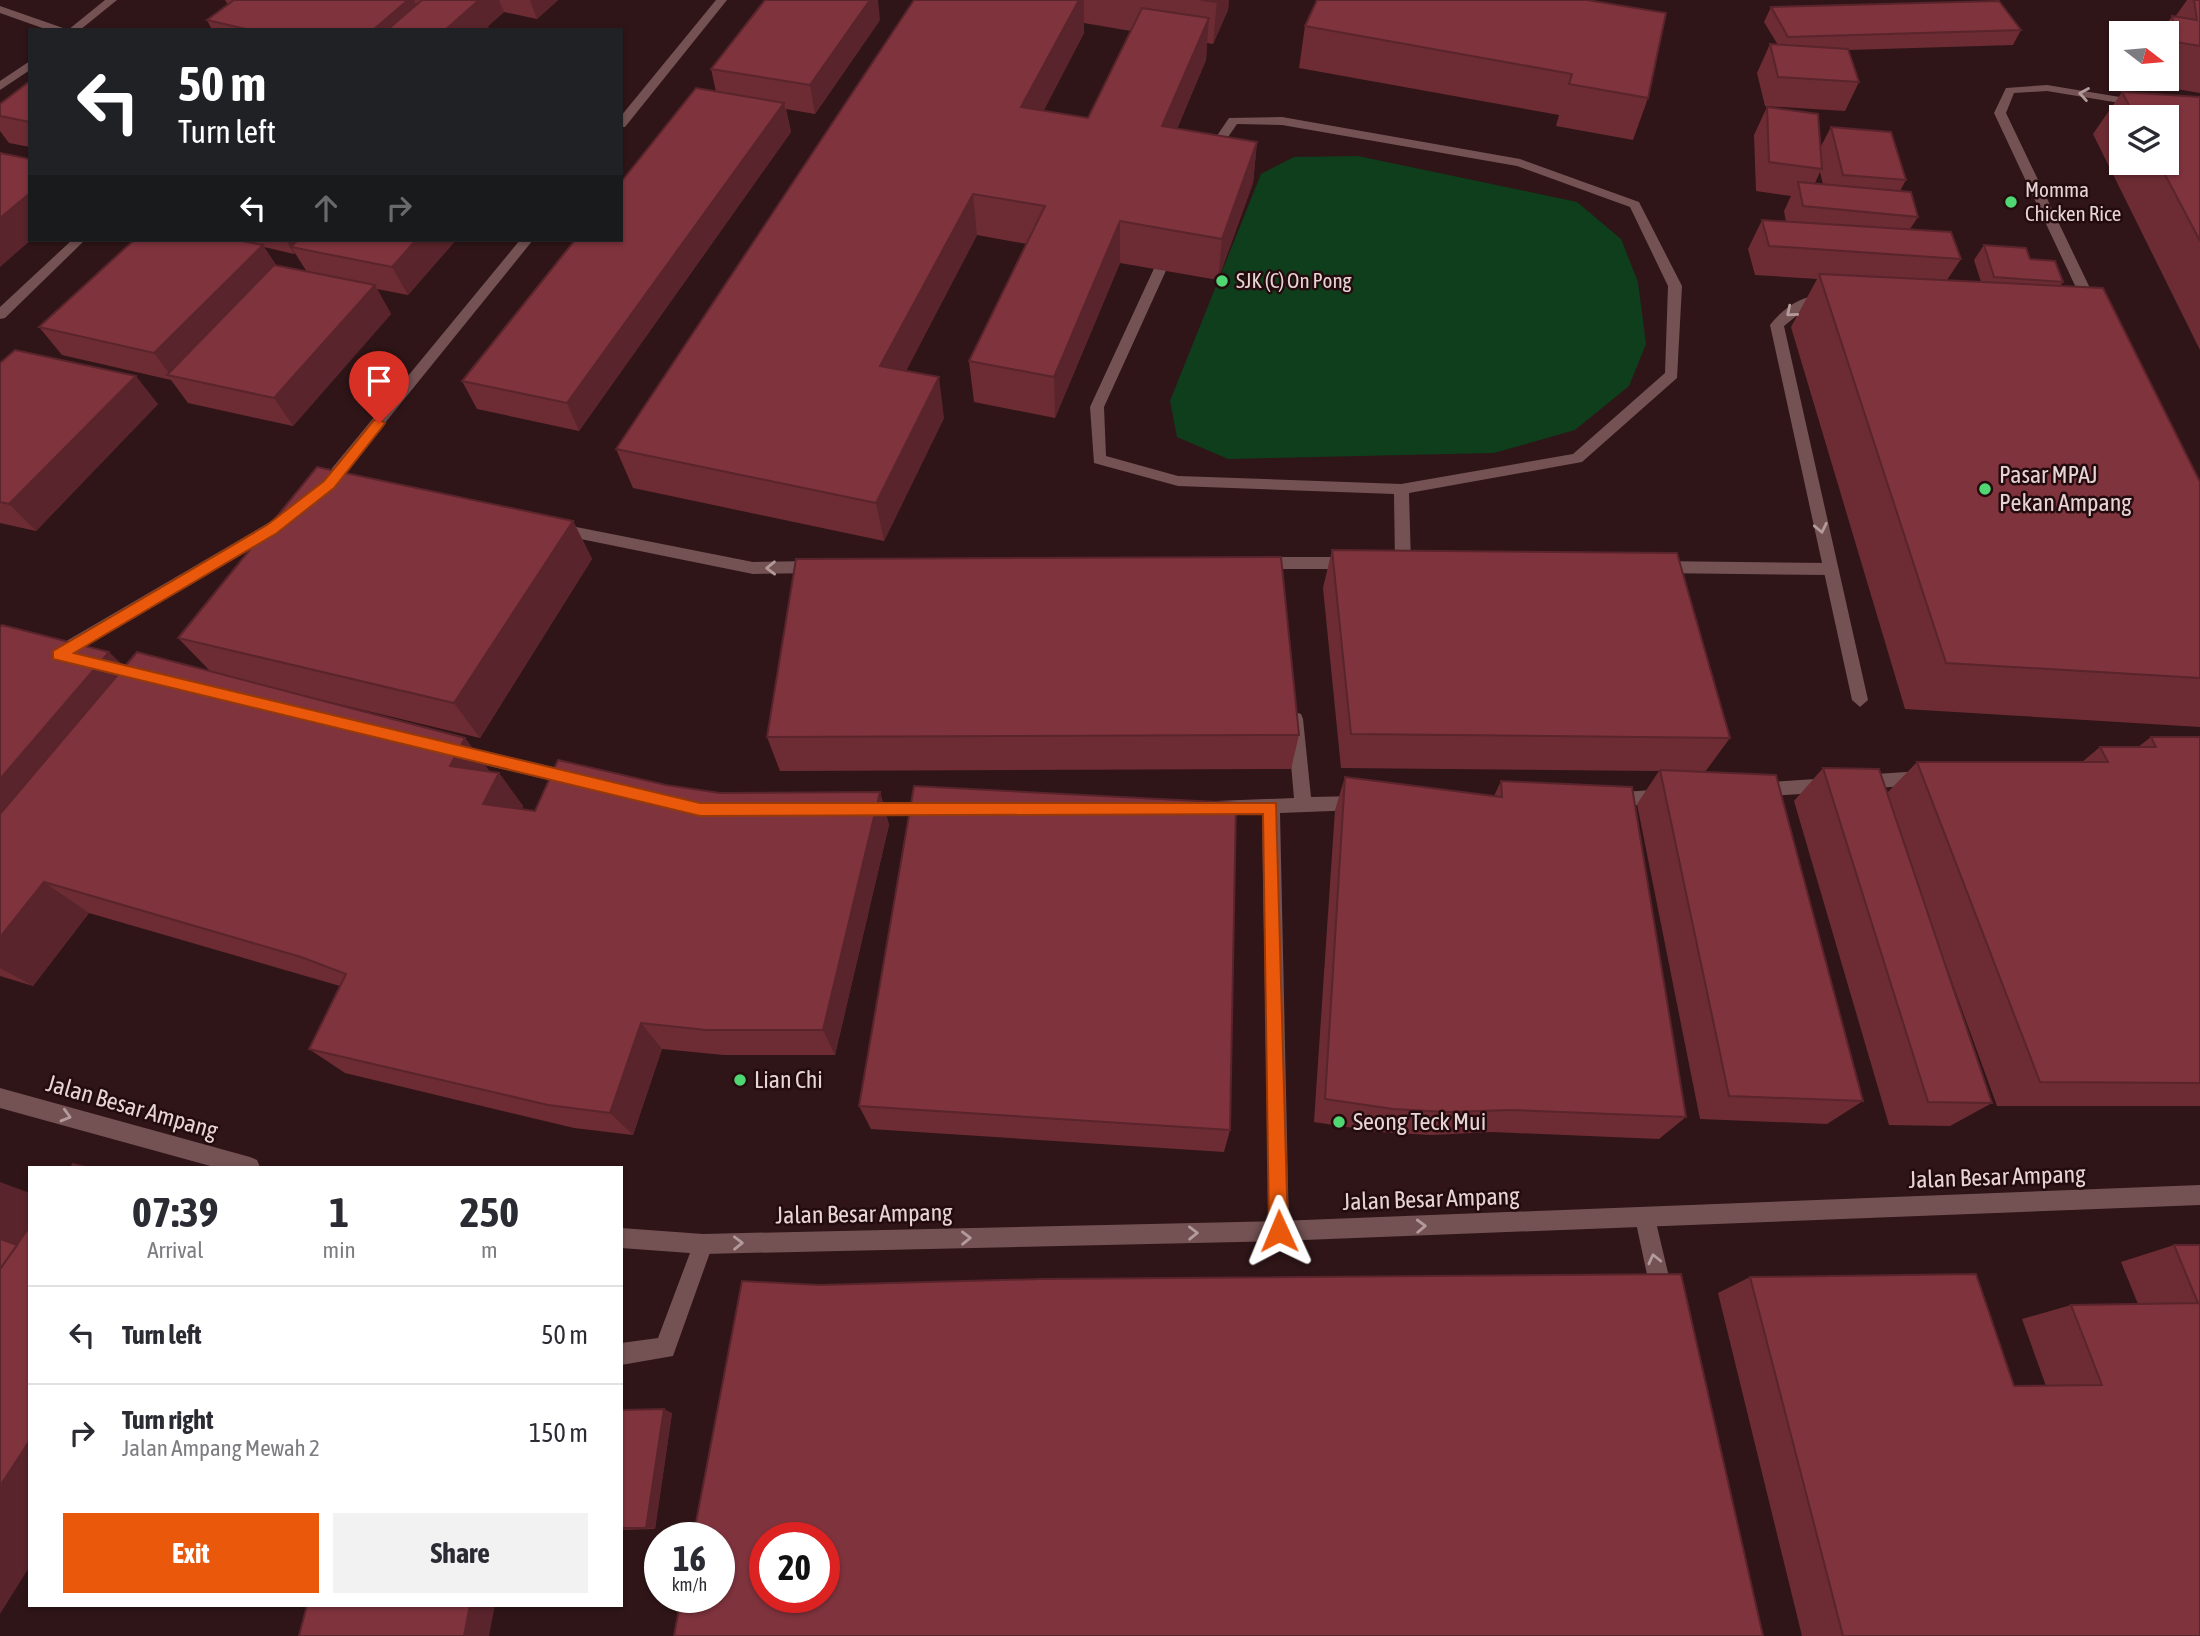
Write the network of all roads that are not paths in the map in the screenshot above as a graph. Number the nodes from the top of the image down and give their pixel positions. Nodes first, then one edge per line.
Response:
1 (112, 0) edge
2 (722, 0) edge
3 (0, 9) edge
4 (53, 28) edge
5 (76, 28) edge
6 (28, 66) edge
7 (0, 87) edge
8 (2149, 105) edge
9 (623, 122) edge
10 (77, 242) edge
11 (525, 242) edge
12 (1842, 300) edge
13 (0, 315) edge
14 (2092, 321) edge
15 (1401, 489) junction
16 (310, 499) edge
17 (291, 514) edge
18 (534, 525) edge
19 (1239, 563) edge
20 (1362, 563) edge
21 (1403, 564) edge
22 (1637, 566) edge
23 (836, 567) edge
24 (1830, 569) junction
25 (35, 649) edge
26 (59, 655) junction
27 (85, 662) edge
28 (1293, 697) edge
29 (1860, 700) dead end
30 (433, 745) edge
31 (1939, 777) edge
32 (593, 784) edge
33 (1734, 791) edge
34 (1680, 795) edge
35 (1598, 800) edge
36 (1370, 803) edge
37 (1303, 804) junction
38 (1271, 807) junction
39 (1201, 808) edge
40 (839, 809) edge
41 (951, 809) edge
42 (0, 1098) edge
43 (246, 1166) edge
44 (2200, 1195) edge
45 (1645, 1218) junction
46 (1279, 1231) junction
47 (623, 1238) edge
48 (704, 1244) junction
49 (1669, 1326) edge
50 (623, 1354) edge

1 - 5 street
2 - 9 street
3 - 4 street
6 - 7 street
8 -> 14 street
10 - 13 street
11 - 16 street
12 -> 24 street
15 - 15 street
15 - 21 street
17 - 26 street
23 -> 18 street
19 - 20 street
22 - 24 street
24 - 29 street
25 - 26 street
26 - 27 street
28 - 37 street
30 - 32 street
31 - 33 street
34 - 35 street
36 - 37 street
37 - 38 street
38 - 39 street
38 - 46 street
40 - 41 street
42 -> 43 street, Jalan Besar Ampang
44 - 45 street, Jalan Besar Ampang
46 -> 45 street, Jalan Besar Ampang
49 -> 45 street
48 -> 46 street, Jalan Besar Ampang
47 - 48 street, Jalan Besar Ampang
48 - 50 street

